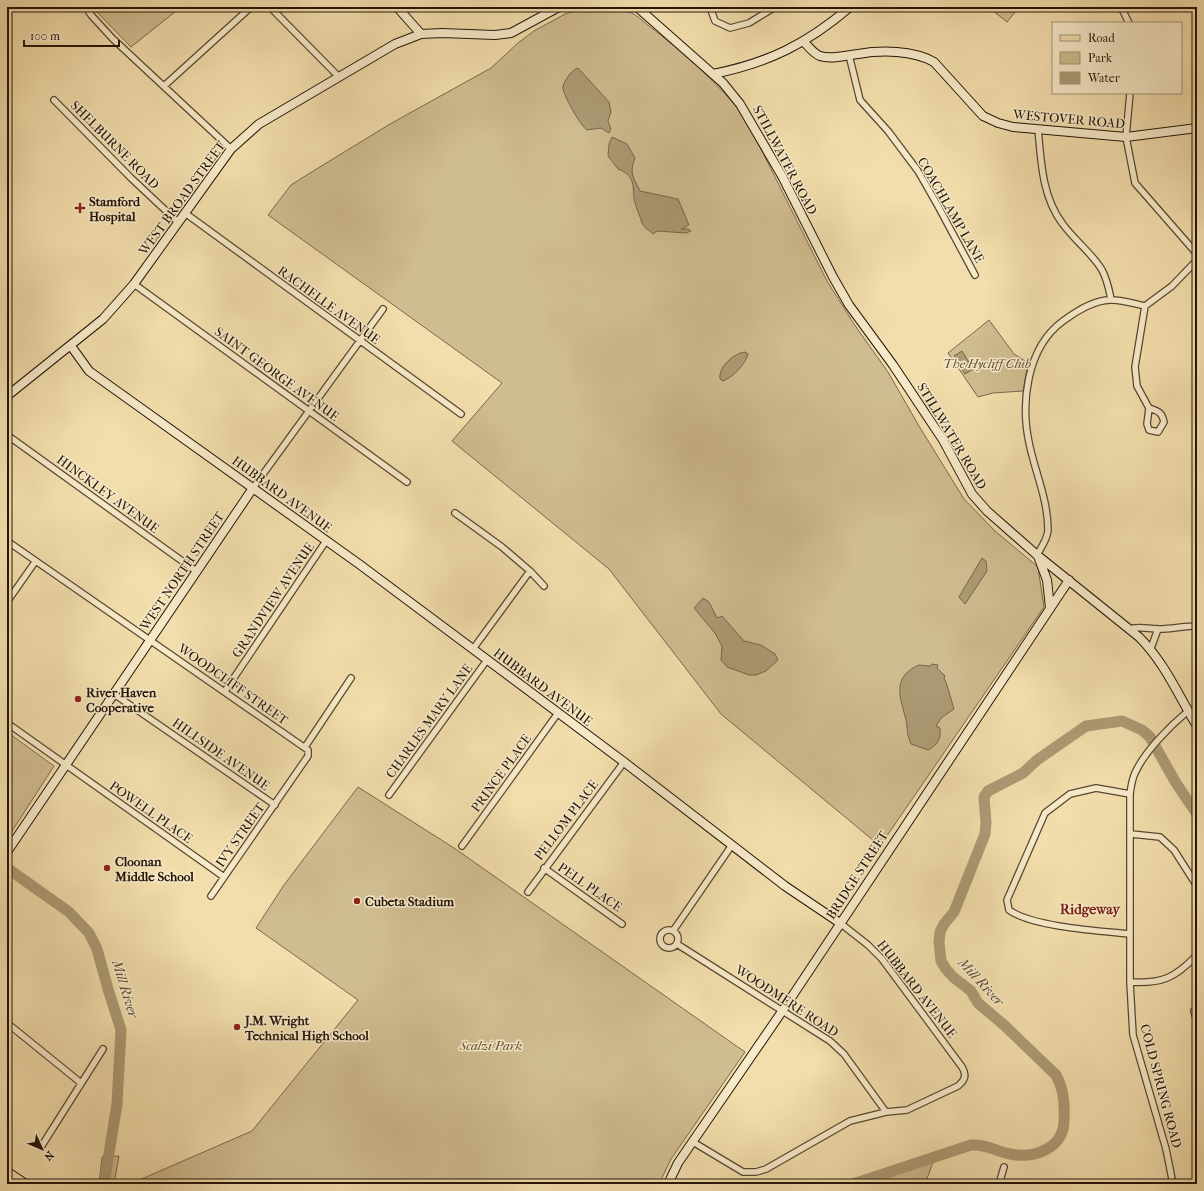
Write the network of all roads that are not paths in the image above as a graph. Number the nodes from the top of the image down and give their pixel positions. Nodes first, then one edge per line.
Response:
1 (86, 7) edge
2 (251, 7) edge
3 (270, 7) edge
4 (397, 7) edge
5 (559, 7) edge
6 (637, 7) edge
7 (710, 7) edge
8 (775, 7) edge
9 (850, 7) edge
10 (1121, 7) edge
11 (1129, 22) edge
12 (421, 34) junction
13 (804, 42) junction
14 (849, 55) junction
15 (713, 74) junction
16 (339, 77) junction
17 (164, 86) junction
18 (1130, 94) edge
19 (54, 100) dead end
20 (1197, 128) edge
21 (1038, 129) junction
22 (1126, 137) junction
23 (231, 150) junction
24 (185, 213) junction
25 (178, 223) junction
26 (1197, 254) edge
27 (1197, 260) edge
28 (975, 275) dead end
29 (134, 284) junction
30 (1111, 300) junction
31 (1145, 306) junction
32 (383, 309) dead end
33 (360, 341) junction
34 (71, 346) junction
35 (7, 396) edge
36 (1149, 408) dead end
37 (309, 411) junction
38 (461, 414) dead end
39 (7, 434) edge
40 (407, 482) dead end
41 (253, 488) junction
42 (455, 513) dead end
43 (7, 541) edge
44 (326, 541) junction
45 (1037, 555) junction
46 (36, 562) junction
47 (196, 571) junction
48 (530, 571) junction
49 (1069, 580) junction
50 (544, 586) dead end
51 (7, 602) edge
52 (1050, 608) junction
53 (1197, 626) edge
54 (1130, 629) junction
55 (1158, 629) junction
56 (150, 639) junction
57 (473, 648) junction
58 (1151, 648) junction
59 (487, 660) junction
60 (351, 678) dead end
61 (224, 691) junction
62 (114, 694) junction
63 (1188, 711) junction
64 (558, 713) junction
65 (7, 723) edge
66 (1197, 726) edge
67 (305, 747) junction
68 (624, 762) junction
69 (66, 764) junction
70 (1130, 794) junction
71 (389, 795) dead end
72 (275, 805) junction
73 (1131, 834) junction
74 (732, 845) junction
75 (462, 846) dead end
76 (7, 852) edge
77 (544, 868) junction
78 (224, 877) junction
79 (1197, 886) edge
80 (528, 892) dead end
81 (211, 896) dead end
82 (840, 923) junction
83 (622, 924) dead end
84 (673, 931) junction
85 (1130, 934) junction
86 (677, 944) junction
87 (1197, 955) edge
88 (1130, 982) junction
89 (783, 1010) junction
90 (1194, 1011) dead end
91 (1197, 1022) edge
92 (7, 1023) edge
93 (103, 1049) dead end
94 (81, 1083) junction
95 (886, 1112) junction
96 (693, 1142) junction
97 (41, 1147) dead end
98 (1004, 1167) dead end
99 (7, 1172) edge
100 (7, 1181) edge
101 (11, 1184) edge
102 (25, 1184) edge
103 (668, 1184) edge
104 (999, 1184) edge
105 (1173, 1184) edge

1 - 17 street
2 - 17 street
3 - 16 street
4 - 12 main road
5 - 12 main road, WEST BROAD STREET
6 - 15 main road, STILLWATER ROAD
7 - 8 street
9 - 13 main road
10 - 11 street
12 - 16 main road, WEST BROAD STREET
13 - 14 main road, WESTOVER ROAD
13 - 15 main road
14 - 21 main road, WESTOVER ROAD
14 - 28 street, COACHLAMP LANE
15 - 45 main road, STILLWATER ROAD
16 - 23 main road, WEST BROAD STREET
17 - 23 street
18 - 22 street
19 - 25 street, SHELBURNE ROAD
20 - 22 main road, WESTOVER ROAD
21 - 22 main road, WESTOVER ROAD
21 - 30 street
22 - 26 street
23 - 24 main road, WEST BROAD STREET
24 - 25 main road, WEST BROAD STREET
24 - 33 street, RACHELLE AVENUE
25 - 29 main road, WEST BROAD STREET
27 - 31 street
29 - 34 main road, WEST BROAD STREET
29 - 37 street, SAINT GEORGE AVENUE
30 - 31 street
30 - 45 street
31 - 36 street
32 - 33 street, WEST NORTH STREET
33 - 37 street, WEST NORTH STREET
33 - 38 street, RACHELLE AVENUE
34 - 35 main road, WEST BROAD STREET
34 - 41 main road, HUBBARD AVENUE
37 - 40 street, SAINT GEORGE AVENUE
37 - 41 street, WEST NORTH STREET
39 - 47 street, HINCKLEY AVENUE
41 - 44 main road, HUBBARD AVENUE
41 - 47 main road, WEST NORTH STREET
42 - 48 street
43 - 46 street, WOODCLIFF STREET
44 - 57 main road, HUBBARD AVENUE
44 - 61 street, GRANDVIEW AVENUE
45 - 49 main road, STILLWATER ROAD
45 - 52 main road
46 - 51 street
46 - 56 street, WOODCLIFF STREET
47 - 56 main road, WEST NORTH STREET
48 - 50 street
48 - 57 street
49 - 52 main road, BRIDGE STREET
49 - 54 main road, STILLWATER ROAD
52 - 82 main road, BRIDGE STREET
53 - 55 street
54 - 55 street
54 - 58 main road, STILLWATER ROAD
55 - 58 street
56 - 61 street, WOODCLIFF STREET
56 - 62 main road, WEST NORTH STREET
57 - 59 main road, HUBBARD AVENUE
58 - 63 main road, STILLWATER ROAD
59 - 64 main road, HUBBARD AVENUE
59 - 71 street, CHARLES MARY LANE
60 - 67 street
61 - 67 street, WOODCLIFF STREET
62 - 69 main road, WEST NORTH STREET
62 - 72 street, HILLSIDE AVENUE
63 - 66 main road, STILLWATER ROAD
63 - 70 street, COLD SPRING ROAD
64 - 68 main road, HUBBARD AVENUE
64 - 75 street, PRINCE PLACE
65 - 69 street, POWELL PLACE
67 - 72 street, IVY STREET
68 - 74 main road, HUBBARD AVENUE
68 - 77 street, PELLOM PLACE
69 - 76 main road, WEST NORTH STREET
69 - 78 street, POWELL PLACE
70 - 73 street, COLD SPRING ROAD
70 - 85 street
72 - 78 street, IVY STREET
73 - 79 street
73 - 85 street, COLD SPRING ROAD
74 - 82 main road, HUBBARD AVENUE
74 - 84 street, WOODMERE ROAD
77 - 80 street, PELLOM PLACE
77 - 83 street, PELL PLACE
78 - 81 street, IVY STREET
82 - 89 main road, BRIDGE STREET
82 - 95 street, HUBBARD AVENUE
84 - 86 street
84 - 86 street, WOODMERE ROAD
85 - 88 street, COLD SPRING ROAD
86 - 89 street, WOODMERE ROAD
87 - 88 street
88 - 105 street, COLD SPRING ROAD
89 - 95 street, WOODMERE ROAD
89 - 96 main road, BRIDGE STREET
90 - 91 street
92 - 94 street
93 - 94 street
94 - 97 street
95 - 96 street
96 - 103 main road, BRIDGE STREET
98 - 104 street
99 - 102 main road
100 - 101 main road

